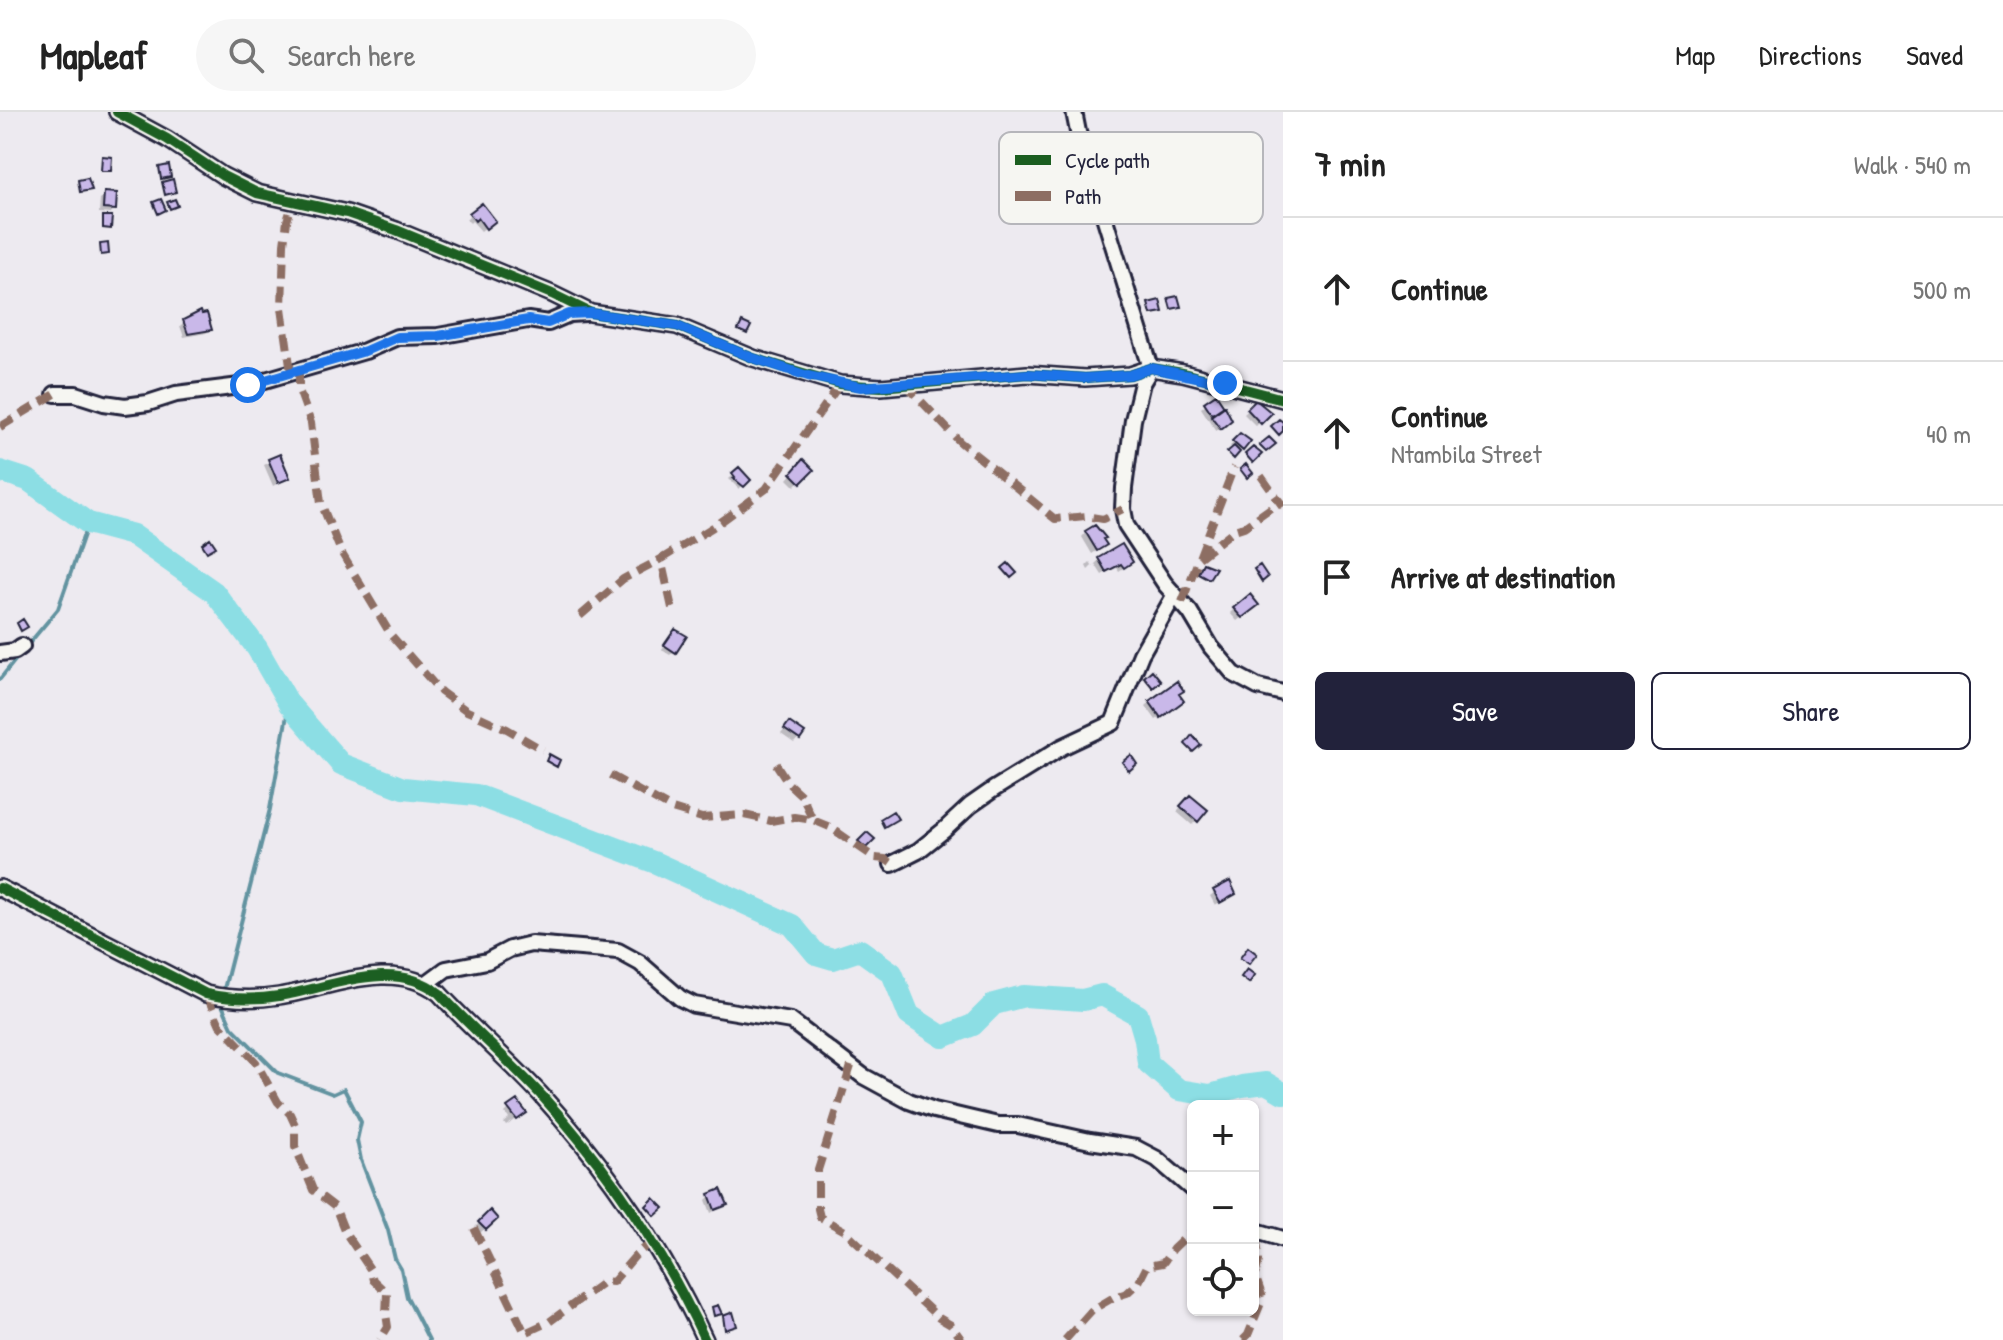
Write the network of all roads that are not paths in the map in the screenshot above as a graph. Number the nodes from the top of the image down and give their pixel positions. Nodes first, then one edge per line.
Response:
1 (117, 112) edge
2 (1074, 112) edge
3 (1078, 132) edge
4 (1106, 224) edge
5 (591, 313) junction
6 (1151, 368) junction
7 (55, 394) dead end
8 (1283, 399) edge
9 (1174, 596) junction
10 (22, 646) dead end
11 (0, 653) edge
12 (1283, 693) edge
13 (892, 864) dead end
14 (0, 888) edge
15 (427, 983) junction
16 (1187, 1185) edge
17 (1259, 1232) edge
18 (1283, 1239) edge
19 (705, 1340) edge

1 - 5 street
2 - 3 street
4 - 6 street
5 - 6 street
5 - 7 street
6 - 8 street
6 - 9 street
9 - 12 street
9 - 13 street
10 - 11 street
14 - 15 street
15 - 16 street
15 - 19 street
17 - 18 street

